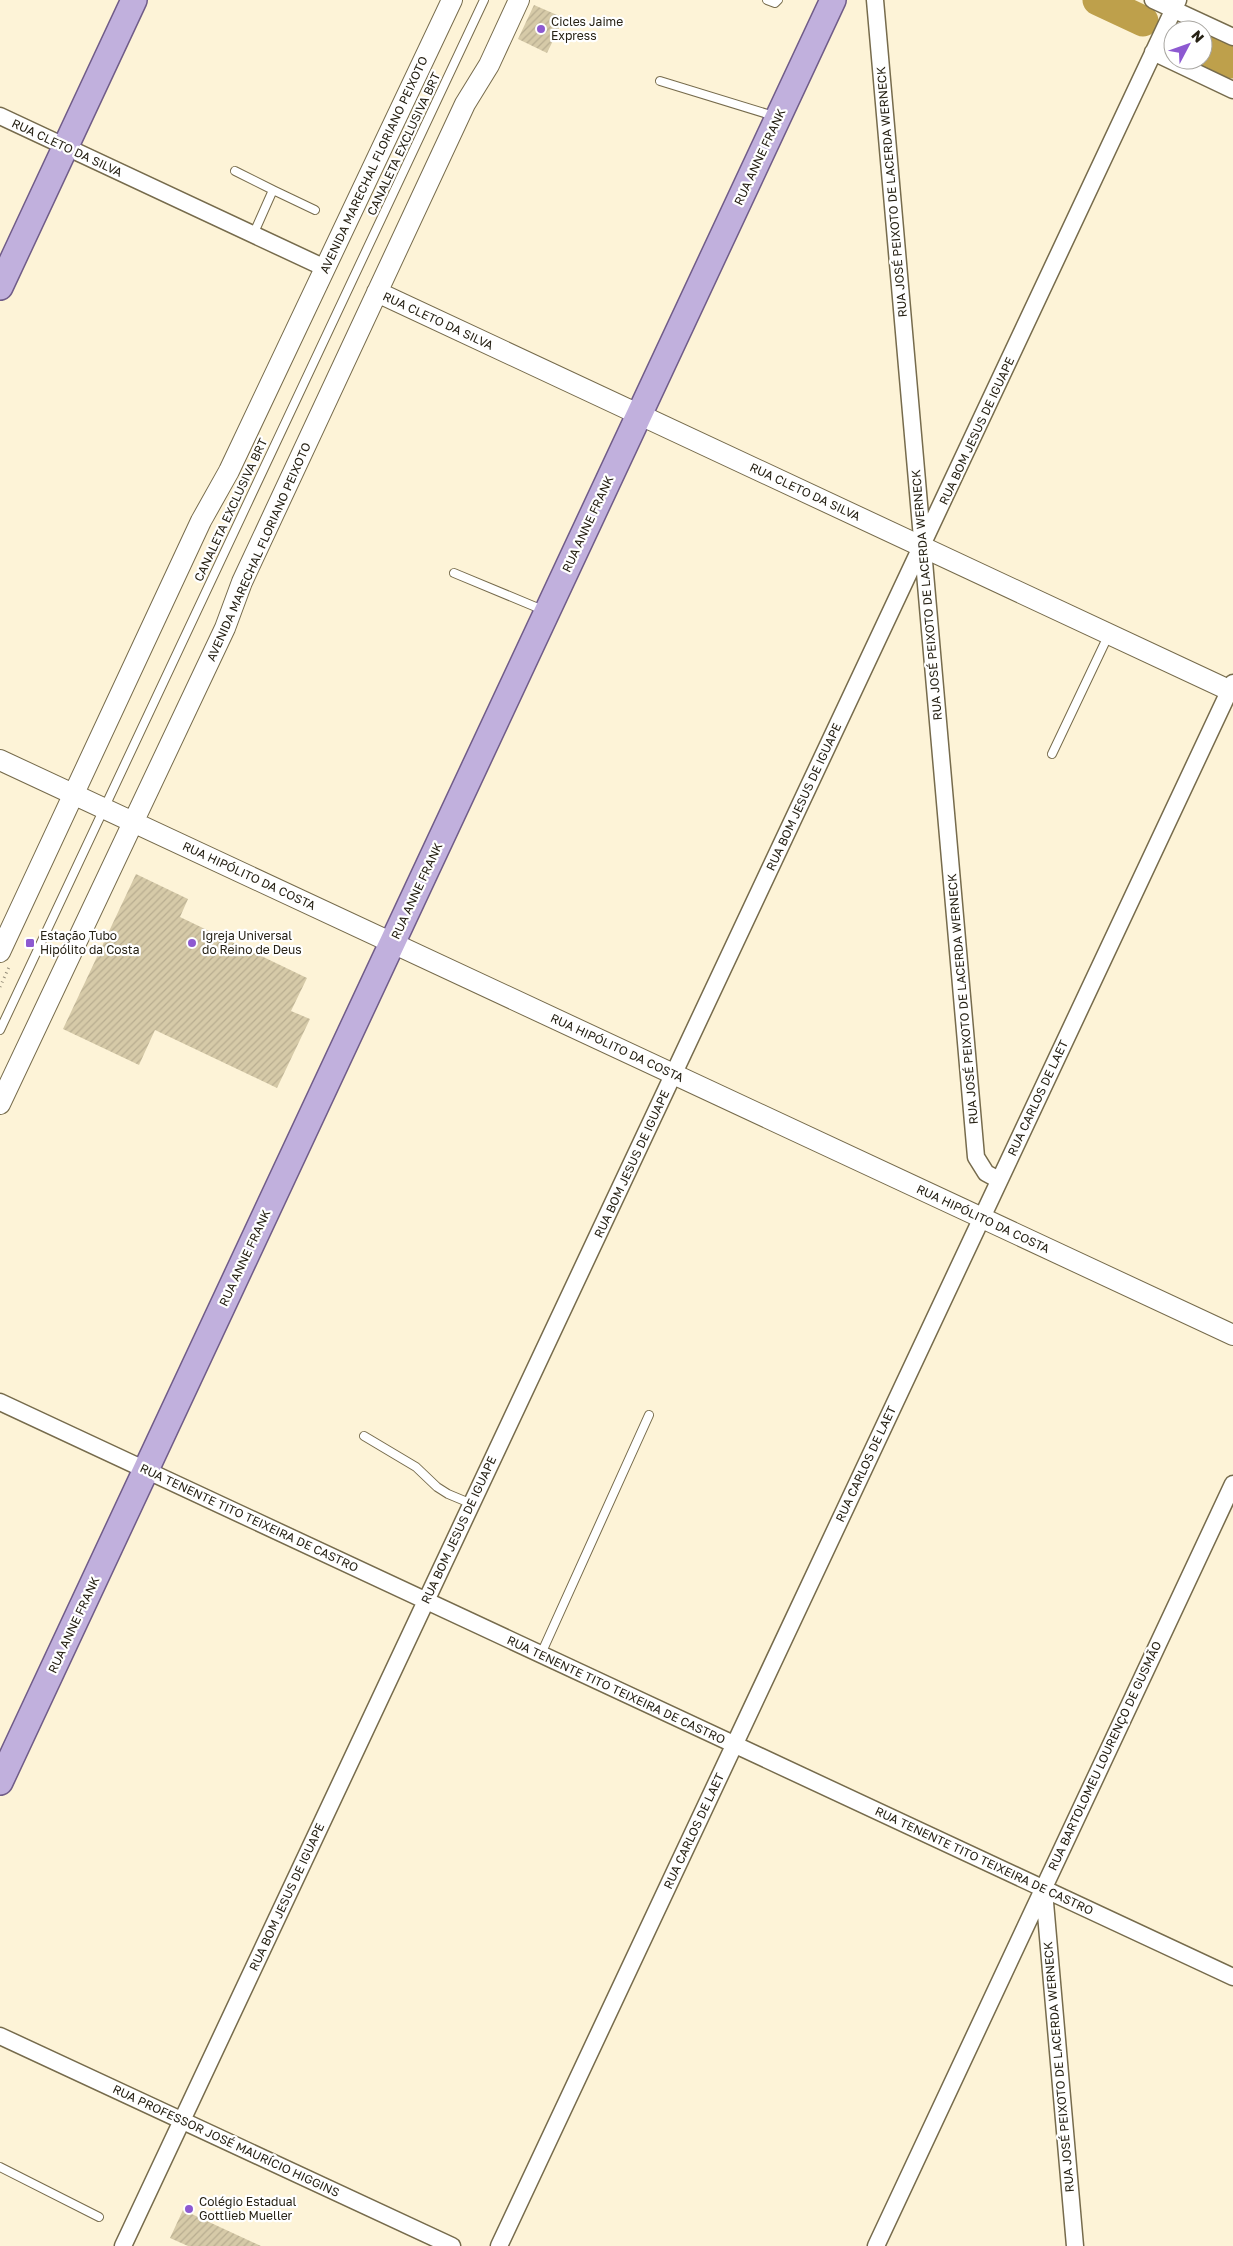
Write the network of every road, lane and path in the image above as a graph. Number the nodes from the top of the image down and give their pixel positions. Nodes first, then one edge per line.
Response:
1 (134, 0) edge
2 (452, 0) edge
3 (484, 0) edge
4 (519, 0) edge
5 (767, 0) edge
6 (778, 0) edge
7 (833, 0) edge
8 (875, 0) edge
9 (1153, 0) edge
10 (1176, 5) edge
11 (1233, 37) edge
12 (1153, 52) junction
13 (660, 82) dead end
14 (1233, 90) edge
15 (0, 116) edge
16 (778, 117) junction
17 (66, 147) junction
18 (235, 171) dead end
19 (273, 190) junction
20 (315, 210) dead end
21 (253, 235) junction
22 (325, 268) junction
23 (0, 287) edge
24 (377, 292) junction
25 (639, 415) junction
26 (923, 546) junction
27 (454, 573) dead end
28 (547, 612) junction
29 (1109, 634) junction
30 (1232, 688) edge
31 (1052, 754) dead end
32 (0, 760) edge
33 (74, 794) junction
34 (104, 808) junction
35 (134, 822) junction
36 (392, 943) junction
37 (0, 952) edge
38 (0, 1030) edge
39 (674, 1074) junction
40 (0, 1104) edge
41 (1000, 1180) junction
42 (982, 1218) junction
43 (1233, 1335) edge
44 (0, 1402) edge
45 (649, 1415) dead end
46 (364, 1436) dead end
47 (146, 1470) junction
48 (1233, 1484) edge
49 (472, 1504) junction
50 (426, 1601) junction
51 (540, 1654) junction
52 (734, 1744) junction
53 (0, 1782) edge
54 (1044, 1888) junction
55 (1233, 1977) edge
56 (0, 2036) edge
57 (182, 2121) junction
58 (0, 2166) edge
59 (99, 2217) dead end
60 (124, 2246) edge
61 (452, 2246) edge
62 (499, 2246) edge
63 (876, 2246) edge
64 (1075, 2246) edge

1 - 17 main road
2 - 22 street, AVENIDA MARECHAL FLORIANO PEIXOTO
3 - 34 lane, CANALETA EXCLUSIVA BRT
4 - 24 street, AVENIDA MARECHAL FLORIANO PEIXOTO
5 - 6 lane
7 - 16 main road, RUA ANNE FRANK
8 - 26 street, RUA JOSÉ PEIXOTO DE LACERDA WERNECK
9 - 10 street
10 - 11 street
10 - 12 street, RUA BOM JESUS DE IGUAPE
12 - 14 street
12 - 26 street, RUA BOM JESUS DE IGUAPE
13 - 16 lane
15 - 17 street, RUA CLETO DA SILVA
16 - 25 main road, RUA ANNE FRANK
17 - 21 street, RUA CLETO DA SILVA
17 - 23 main road
18 - 19 lane
19 - 20 lane
19 - 21 lane
21 - 22 street, RUA CLETO DA SILVA
22 - 33 street, AVENIDA MARECHAL FLORIANO PEIXOTO
24 - 25 street, RUA CLETO DA SILVA
24 - 35 street, AVENIDA MARECHAL FLORIANO PEIXOTO
25 - 26 street, RUA CLETO DA SILVA
25 - 28 main road, RUA ANNE FRANK
26 - 29 street, RUA CLETO DA SILVA
26 - 39 street, RUA BOM JESUS DE IGUAPE
26 - 41 street, RUA JOSÉ PEIXOTO DE LACERDA WERNECK
27 - 28 lane
28 - 36 main road, RUA ANNE FRANK
29 - 30 street, RUA CLETO DA SILVA
29 - 31 lane
30 - 41 street, RUA CARLOS DE LAET
32 - 33 street, RUA HIPÓLITO DA COSTA
33 - 34 street, RUA HIPÓLITO DA COSTA
33 - 37 street, AVENIDA MARECHAL FLORIANO PEIXOTO
34 - 35 street, RUA HIPÓLITO DA COSTA
34 - 38 lane, CANALETA EXCLUSIVA BRT
35 - 36 street, RUA HIPÓLITO DA COSTA
35 - 40 street, AVENIDA MARECHAL FLORIANO PEIXOTO
36 - 39 street, RUA HIPÓLITO DA COSTA
36 - 47 main road, RUA ANNE FRANK
39 - 42 street, RUA HIPÓLITO DA COSTA
39 - 49 street, RUA BOM JESUS DE IGUAPE
41 - 42 street, RUA CARLOS DE LAET
42 - 43 street, RUA HIPÓLITO DA COSTA
42 - 52 street, RUA CARLOS DE LAET
44 - 47 street, RUA TENENTE TITO TEIXEIRA DE CASTRO
45 - 51 lane
46 - 49 lane
47 - 50 street, RUA TENENTE TITO TEIXEIRA DE CASTRO
47 - 53 main road, RUA ANNE FRANK
48 - 54 street, RUA BARTOLOMEU LOURENÇO DE GUSMÃO
49 - 50 street, RUA BOM JESUS DE IGUAPE
50 - 51 street, RUA TENENTE TITO TEIXEIRA DE CASTRO
50 - 57 street, RUA BOM JESUS DE IGUAPE
51 - 52 street, RUA TENENTE TITO TEIXEIRA DE CASTRO
52 - 54 street, RUA TENENTE TITO TEIXEIRA DE CASTRO
52 - 62 street, RUA CARLOS DE LAET
54 - 55 street, RUA TENENTE TITO TEIXEIRA DE CASTRO
54 - 63 street, RUA BARTOLOMEU LOURENÇO DE GUSMÃO
54 - 64 street, RUA JOSÉ PEIXOTO DE LACERDA WERNECK
56 - 57 street, RUA PROFESSOR JOSÉ MAURÍCIO HIGGINS
57 - 60 street, RUA BOM JESUS DE IGUAPE
57 - 61 street, RUA PROFESSOR JOSÉ MAURÍCIO HIGGINS
58 - 59 lane

